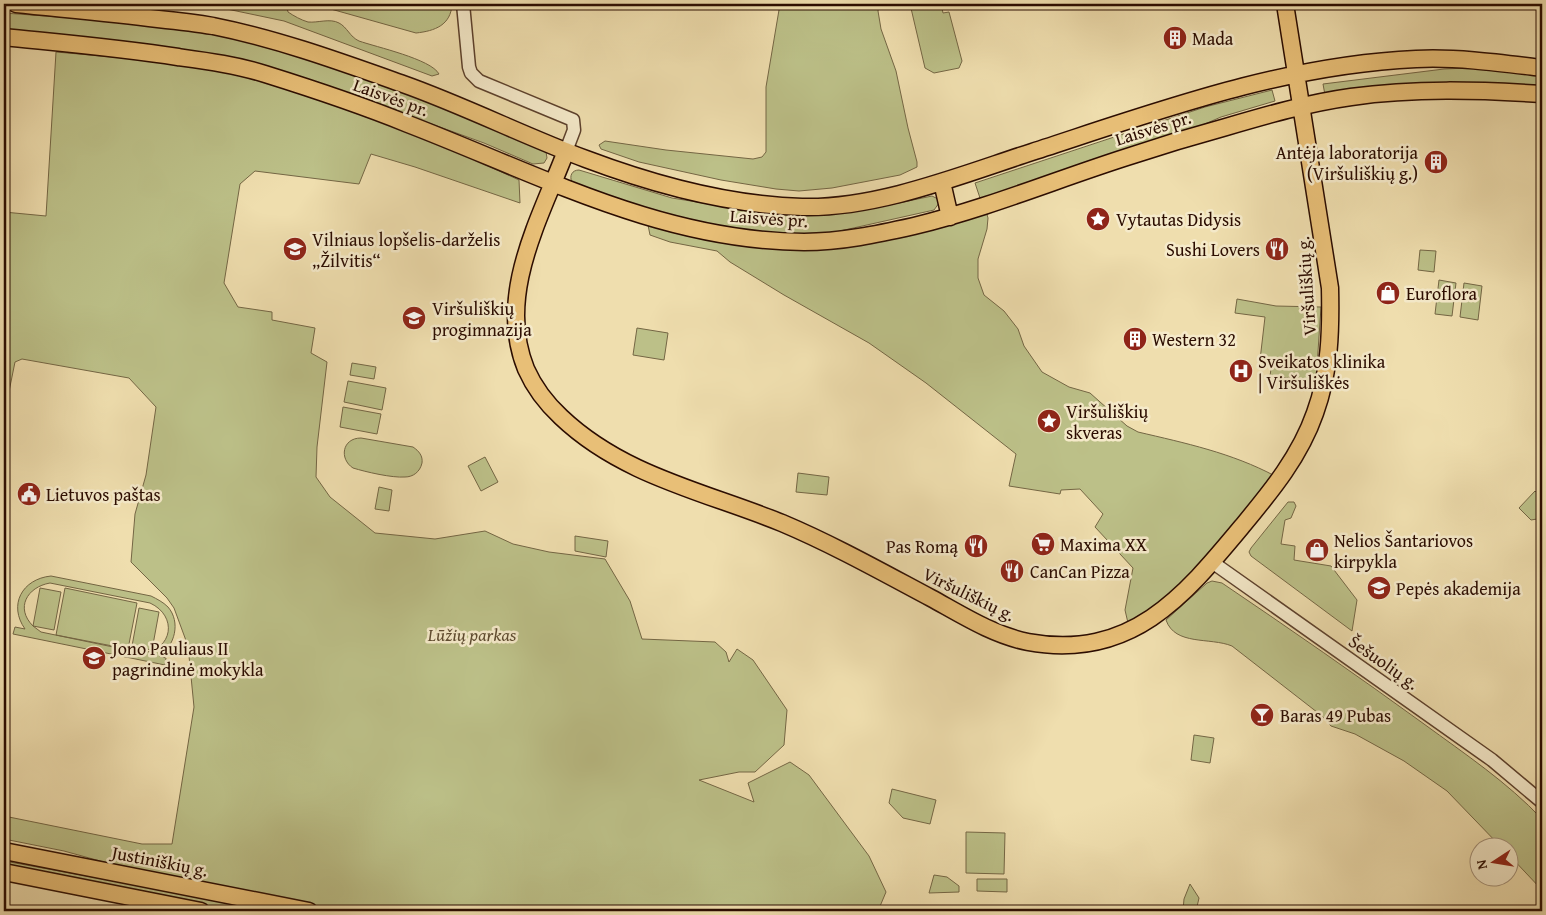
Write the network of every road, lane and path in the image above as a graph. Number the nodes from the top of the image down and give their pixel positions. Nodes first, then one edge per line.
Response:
1 (16, 4) edge
2 (463, 4) edge
3 (1285, 4) edge
4 (126, 9) edge
5 (4, 37) edge
6 (1542, 68) edge
7 (1296, 74) junction
8 (1542, 94) edge
9 (1301, 106) junction
10 (566, 151) junction
11 (942, 182) junction
12 (554, 184) junction
13 (950, 217) junction
14 (1212, 562) junction
15 (1532, 793) junction
16 (1542, 802) edge
17 (1542, 807) edge
18 (4, 850) edge
19 (4, 872) edge
20 (201, 911) edge
21 (309, 911) edge

1 - 4 main road, Laisvės pr.
2 - 10 street
3 - 7 main road, Viršuliškių g.
4 - 10 main road, Laisvės pr.
5 - 12 main road, Laisvės pr.
6 - 7 main road, Laisvės pr.
7 - 9 main road, Viršuliškių g.
7 - 11 main road, Laisvės pr.
8 - 9 main road, Laisvės pr.
9 - 13 main road, Laisvės pr.
9 - 14 main road, Viršuliškių g.
10 - 11 main road, Laisvės pr.
10 - 12 main road, Viršuliškių g.
11 - 13 main road
12 - 13 main road, Laisvės pr.
12 - 14 main road, Viršuliškių g.
14 - 15 street, Šešuolių g.
15 - 16 street, Šešuolių g.
15 - 17 street, Šešuolių g.
18 - 21 main road, Justiniškių g.
19 - 20 main road

